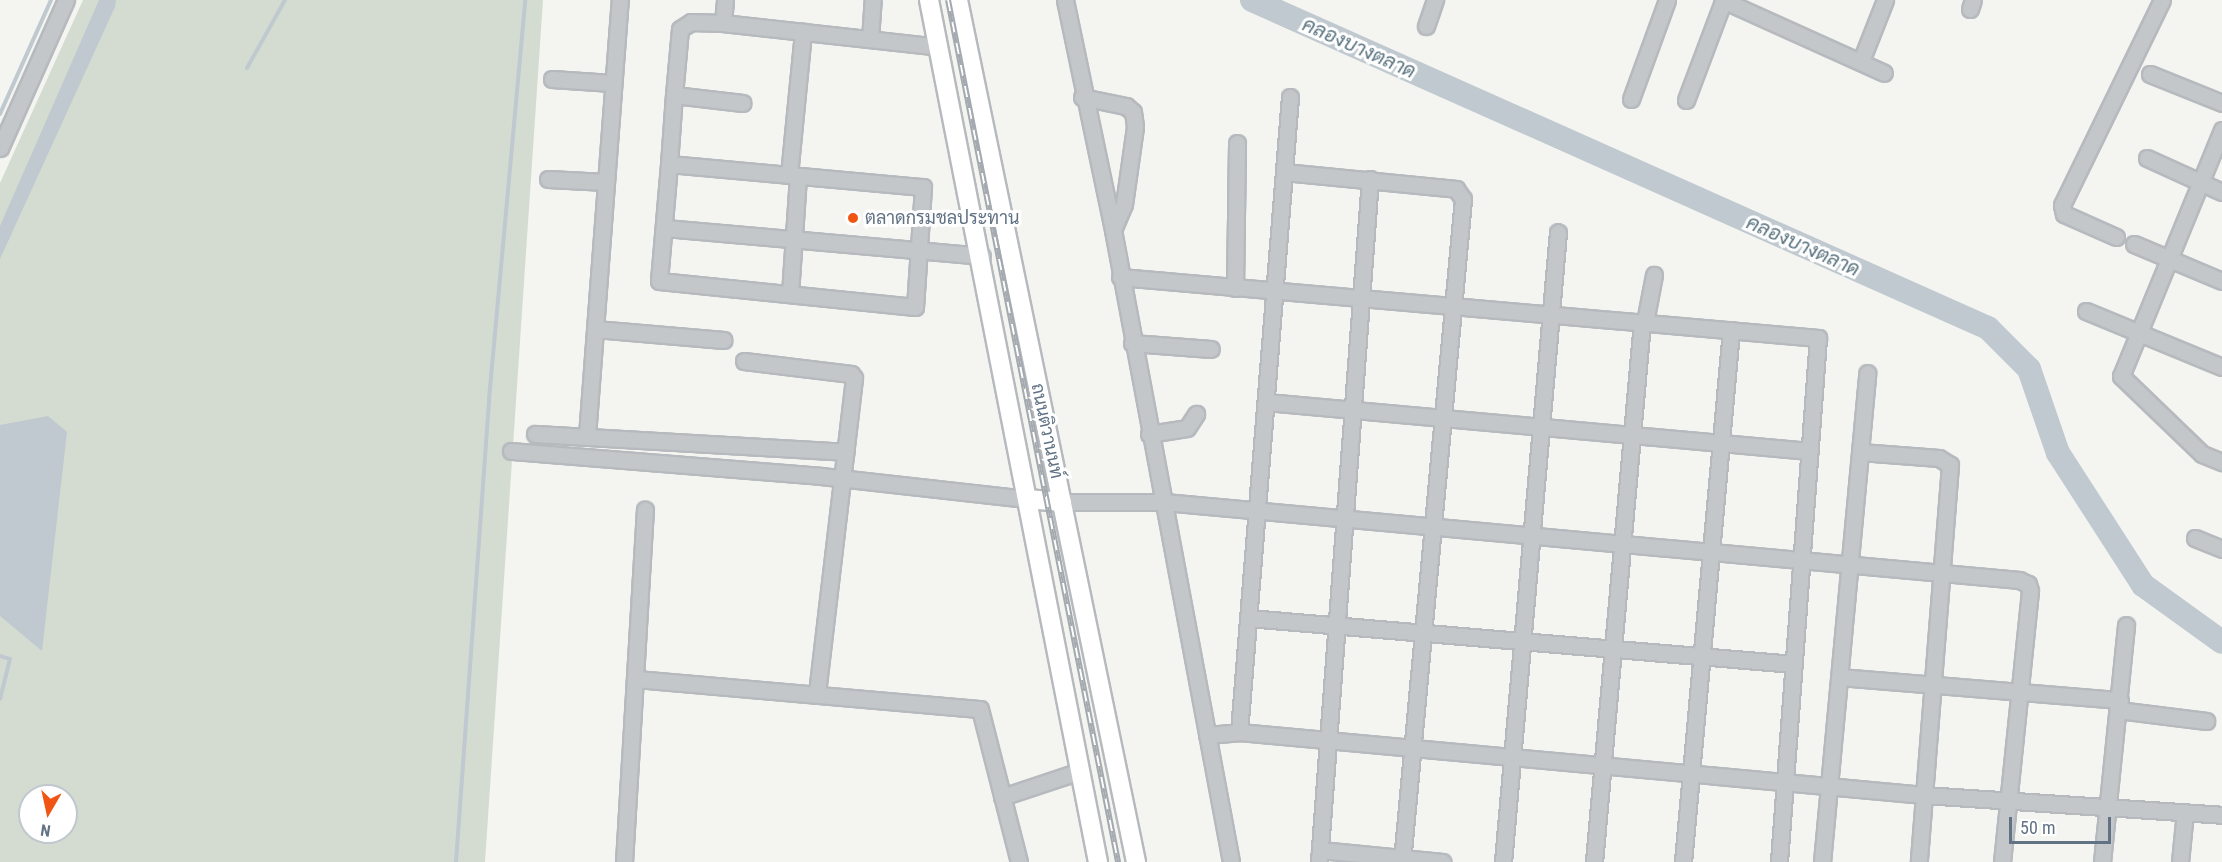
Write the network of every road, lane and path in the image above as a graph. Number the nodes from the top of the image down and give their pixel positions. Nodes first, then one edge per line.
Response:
1 (66, 0) edge
2 (620, 0) edge
3 (725, 0) edge
4 (873, 0) edge
5 (929, 0) edge
6 (958, 0) edge
7 (1065, 0) edge
8 (1435, 0) edge
9 (1667, 0) edge
10 (1886, 0) edge
11 (2162, 0) edge
12 (723, 23) junction
13 (1426, 26) dead end
14 (803, 32) junction
15 (870, 39) junction
16 (939, 47) junction
17 (1861, 61) junction
18 (1884, 73) dead end
19 (2150, 74) dead end
20 (552, 79) dead end
21 (612, 82) junction
22 (674, 95) junction
23 (1082, 97) junction
24 (1290, 97) dead end
25 (1632, 99) dead end
26 (1686, 100) dead end
27 (743, 103) dead end
28 (2222, 103) edge
29 (2222, 130) edge
30 (1237, 144) dead end
31 (0, 148) edge
32 (2147, 158) dead end
33 (669, 164) junction
34 (1284, 172) junction
35 (793, 175) junction
36 (548, 179) dead end
37 (1370, 180) junction
38 (606, 182) junction
39 (2199, 182) junction
40 (2222, 192) edge
41 (664, 228) junction
42 (1113, 230) junction
43 (1558, 232) dead end
44 (2116, 237) dead end
45 (793, 239) junction
46 (2134, 244) dead end
47 (917, 250) junction
48 (982, 256) junction
49 (2166, 258) junction
50 (1654, 275) dead end
51 (1120, 277) junction
52 (2222, 281) edge
53 (1235, 288) junction
54 (1275, 292) junction
55 (790, 294) junction
56 (1361, 299) junction
57 (1453, 309) junction
58 (2086, 311) dead end
59 (1551, 316) junction
60 (1644, 322) junction
61 (595, 329) junction
62 (1731, 330) junction
63 (2136, 330) junction
64 (724, 340) dead end
65 (1132, 343) junction
66 (1210, 349) dead end
67 (744, 361) dead end
68 (2222, 368) edge
69 (1867, 373) dead end
70 (1266, 402) junction
71 (1353, 410) junction
72 (1196, 414) dead end
73 (1443, 420) junction
74 (1541, 428) junction
75 (535, 434) dead end
76 (1149, 434) junction
77 (1632, 435) junction
78 (587, 436) junction
79 (1721, 444) junction
80 (511, 451) dead end
81 (1810, 451) junction
82 (845, 452) junction
83 (1860, 452) junction
84 (2222, 462) edge
85 (841, 478) junction
86 (1027, 499) junction
87 (1062, 502) junction
88 (1164, 502) junction
89 (645, 510) dead end
90 (1256, 511) junction
91 (1345, 519) junction
92 (1433, 530) junction
93 (1531, 537) junction
94 (2195, 538) dead end
95 (1622, 545) junction
96 (2222, 549) edge
97 (1710, 554) junction
98 (1802, 562) junction
99 (1849, 566) junction
100 (1943, 575) junction
101 (1248, 618) junction
102 (1337, 625) junction
103 (2126, 625) dead end
104 (1423, 635) junction
105 (1522, 643) junction
106 (1613, 650) junction
107 (1701, 658) junction
108 (1794, 664) junction
109 (1839, 677) junction
110 (635, 679) junction
111 (1933, 683) junction
112 (2021, 690) junction
113 (817, 692) junction
114 (2119, 705) junction
115 (2206, 721) dead end
116 (1239, 732) junction
117 (1207, 735) junction
118 (1329, 740) junction
119 (1413, 750) junction
120 (1512, 757) junction
121 (1603, 764) junction
122 (1080, 771) junction
123 (1691, 772) junction
124 (1785, 779) junction
125 (1829, 783) junction
126 (1924, 795) junction
127 (1002, 796) junction
128 (2008, 801) junction
129 (2106, 807) junction
130 (2185, 812) junction
131 (2222, 815) edge
132 (1320, 856) edge
133 (1402, 861) edge
134 (624, 862) edge
135 (1019, 862) edge
136 (1098, 862) edge
137 (1136, 862) edge
138 (1231, 862) edge
139 (1442, 862) edge
140 (1503, 862) edge
141 (1594, 862) edge
142 (1683, 862) edge
143 (1779, 862) edge
144 (1822, 862) edge
145 (1918, 862) edge
146 (2002, 862) edge
147 (2102, 862) edge
148 (2180, 862) edge

1 - 31 street
2 - 21 street
3 - 12 street
4 - 15 street
5 - 16 main road, ถนนติวานนท์
6 - 87 main road, ถนนติวานนท์
7 - 23 street
8 - 13 street
9 - 25 street
10 - 17 street
11 - 44 street
12 - 14 street
12 - 22 street
14 - 15 street
14 - 35 street
15 - 16 street
16 - 48 main road, ถนนติวานนท์
17 - 18 street
17 - 26 street
19 - 28 street
20 - 21 street
21 - 38 street
22 - 27 street
22 - 33 street
23 - 42 street
23 - 42 street
24 - 34 street
29 - 39 street
30 - 53 street
32 - 39 street
33 - 35 street
33 - 41 street
34 - 37 street
34 - 54 street
35 - 45 street
35 - 47 street
36 - 38 street
37 - 56 street
37 - 57 street
38 - 61 street
39 - 40 street
39 - 49 street
41 - 45 street
41 - 55 street
42 - 51 street
43 - 59 street
45 - 47 street
45 - 55 street
46 - 49 street
47 - 48 street
47 - 55 street
48 - 86 main road, ถนนติวานนท์
49 - 52 street
49 - 63 street
50 - 60 street
51 - 53 street
51 - 65 street
53 - 54 street
54 - 56 street
54 - 70 street
56 - 57 street
56 - 71 street
57 - 59 street
57 - 73 street
58 - 63 street
59 - 60 street
59 - 74 street
60 - 62 street
60 - 77 street
61 - 64 street
61 - 78 street
62 - 79 street
62 - 81 street
63 - 68 street
63 - 84 street
65 - 66 street
65 - 76 street
67 - 82 street
69 - 83 street
70 - 71 street
70 - 90 street
71 - 73 street
71 - 91 street
72 - 76 street
73 - 74 street
73 - 92 street
74 - 77 street
74 - 93 street
75 - 78 street
76 - 88 street
77 - 79 street
77 - 95 street
78 - 82 street
79 - 81 street
79 - 97 street
80 - 85 street
81 - 98 street
82 - 85 street
83 - 99 street
83 - 100 street
85 - 86 street
85 - 113 street
86 - 87 main road
86 - 122 main road, ถนนติวานนท์
87 - 88 street
87 - 137 main road, ถนนติวานนท์
88 - 90 street
88 - 117 street
89 - 110 street
90 - 91 street
90 - 101 street
91 - 92 street
91 - 102 street
92 - 93 street
92 - 104 street
93 - 95 street
93 - 105 street
94 - 96 street
95 - 97 street
95 - 106 street
97 - 98 street
97 - 107 street
98 - 99 street
98 - 108 street
99 - 100 street
99 - 109 street
100 - 111 street
100 - 112 street
101 - 102 street
101 - 116 street
102 - 104 street
102 - 118 street
103 - 114 street
104 - 105 street
104 - 119 street
105 - 106 street
105 - 120 street
106 - 107 street
106 - 121 street
107 - 108 street
107 - 123 street
108 - 124 street
109 - 111 street
109 - 125 street
110 - 113 street
110 - 134 street
111 - 112 street
111 - 126 street
112 - 114 street
112 - 128 street
113 - 127 street
114 - 115 street
114 - 129 street
116 - 117 street
116 - 118 street
117 - 138 street
118 - 119 street
118 - 132 street
119 - 120 street
119 - 133 street
120 - 121 street
120 - 140 street
121 - 123 street
121 - 141 street
122 - 127 street
122 - 136 main road, ถนนติวานนท์
123 - 124 street
123 - 142 street
124 - 125 street
124 - 143 street
125 - 126 street
125 - 144 street
126 - 128 street
126 - 145 street
127 - 135 street
128 - 129 street
128 - 146 street
129 - 130 street
129 - 147 street
130 - 131 street
130 - 148 street
132 - 133 street
133 - 139 street

